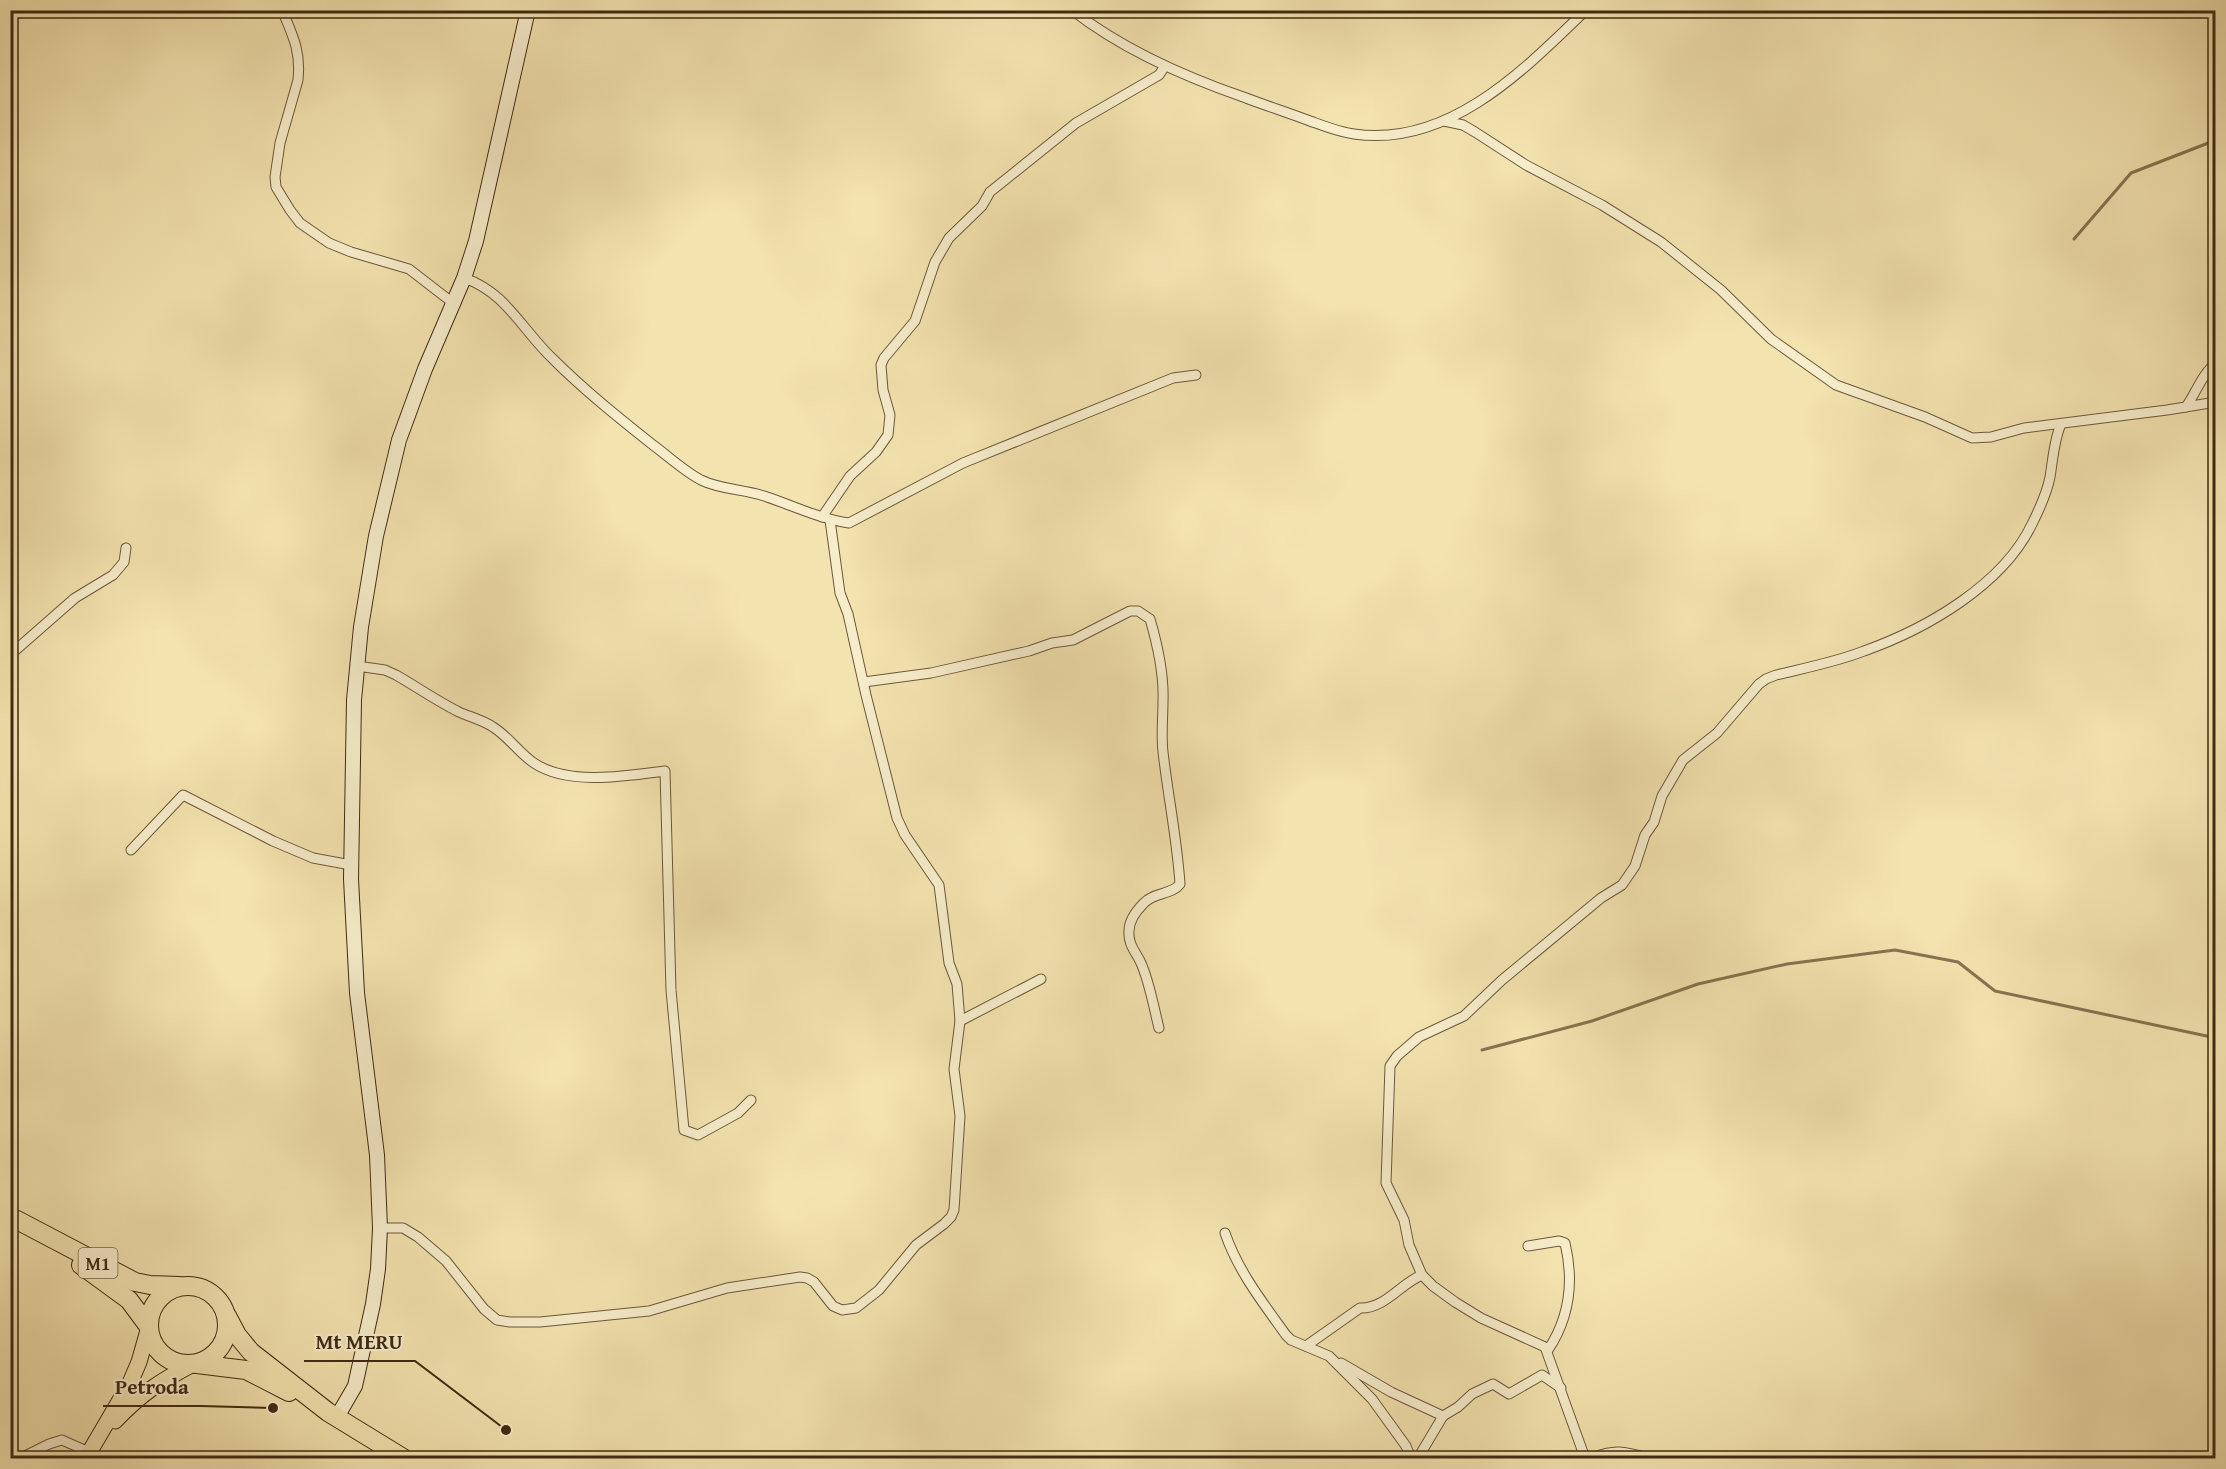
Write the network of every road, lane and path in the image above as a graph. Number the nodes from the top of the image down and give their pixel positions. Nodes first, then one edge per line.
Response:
1 (282, 10) edge
2 (528, 10) edge
3 (1072, 10) edge
4 (1586, 10) edge
5 (1164, 66) junction
6 (1444, 121) junction
7 (464, 278) junction
8 (453, 303) junction
9 (2216, 363) edge
10 (1196, 375) dead end
11 (2216, 402) edge
12 (2186, 407) junction
13 (2061, 424) junction
14 (826, 519) junction
15 (126, 548) dead end
16 (10, 655) edge
17 (357, 666) junction
18 (864, 681) junction
19 (131, 850) dead end
20 (351, 865) junction
21 (1041, 979) dead end
22 (960, 1022) junction
23 (1159, 1028) dead end
24 (751, 1100) dead end
25 (14, 1218) edge
26 (380, 1228) junction
27 (1225, 1233) dead end
28 (1528, 1246) dead end
29 (1422, 1275) junction
30 (186, 1287) junction
31 (226, 1314) junction
32 (149, 1327) junction
33 (1306, 1346) junction
34 (1548, 1350) junction
35 (1329, 1356) junction
36 (193, 1364) junction
37 (1562, 1388) junction
38 (332, 1415) junction
39 (1443, 1416) junction
40 (99, 1438) junction
41 (87, 1455) edge
42 (21, 1458) edge
43 (403, 1458) edge
44 (1411, 1458) edge
45 (1418, 1458) edge
46 (1585, 1458) edge
47 (1592, 1458) edge
48 (1647, 1458) edge

1 - 8 street
2 - 7 street
3 - 5 street
4 - 6 street
5 - 6 street
5 - 14 street
6 - 13 street
7 - 8 street
7 - 14 street
8 - 17 street
9 - 12 street
10 - 14 street
11 - 12 street
12 - 13 street
13 - 29 street
14 - 18 street
15 - 16 street
17 - 20 street
17 - 24 street
18 - 22 street
18 - 23 street
19 - 20 street
20 - 26 street
21 - 22 street
22 - 26 street
25 - 30 highway, M1
25 - 32 highway, M1
26 - 38 street
27 - 33 street
28 - 34 street
29 - 33 street
29 - 34 street
30 - 31 highway, M1
30 - 32 highway
31 - 36 highway
31 - 38 highway, M1
32 - 36 highway, M1
32 - 40 main road
33 - 35 street
34 - 37 street
35 - 39 street
35 - 44 street
36 - 38 highway, M1
36 - 40 main road
37 - 39 street
37 - 46 street
38 - 43 highway, M1
39 - 45 street
40 - 41 main road
41 - 42 street
47 - 48 street

